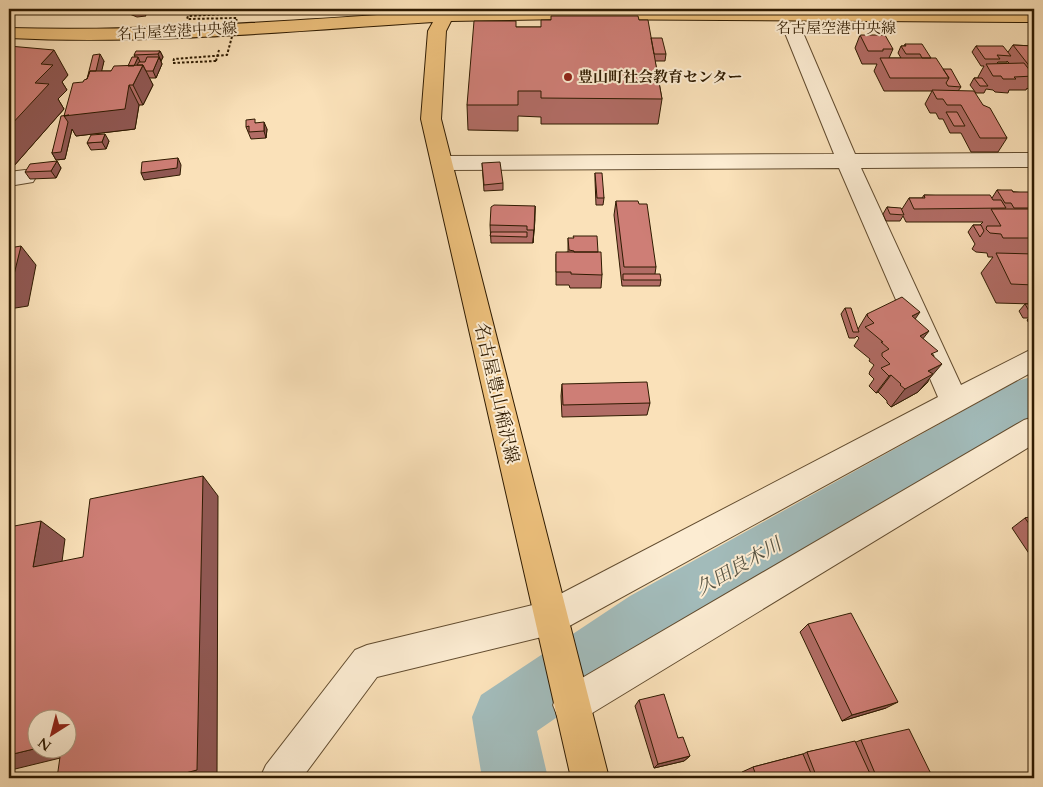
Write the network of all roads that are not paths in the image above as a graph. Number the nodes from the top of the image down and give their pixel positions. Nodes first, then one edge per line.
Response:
1 (792, 17) edge
2 (1034, 17) edge
3 (444, 18) edge
4 (1034, 28) edge
5 (9, 33) edge
6 (9, 42) edge
7 (1034, 160) edge
8 (847, 161) junction
9 (442, 163) junction
10 (1034, 359) edge
11 (954, 402) junction
12 (1034, 429) edge
13 (551, 620) junction
14 (571, 703) junction
15 (279, 778) edge
16 (590, 778) edge

1 - 2 main road, 名古屋空港中央線
1 - 3 main road, 名古屋空港中央線
1 - 4 main road, 名古屋空港中央線
1 - 8 street
3 - 5 main road, 名古屋空港中央線
3 - 6 main road, 名古屋空港中央線
3 - 9 main road, 名古屋豊山稲沢線
7 - 8 street
8 - 9 street
8 - 11 street
9 - 13 main road, 名古屋豊山稲沢線
10 - 11 street
11 - 13 street
12 - 14 street
13 - 14 main road, 名古屋豊山稲沢線
13 - 15 street
14 - 16 main road, 名古屋豊山稲沢線

